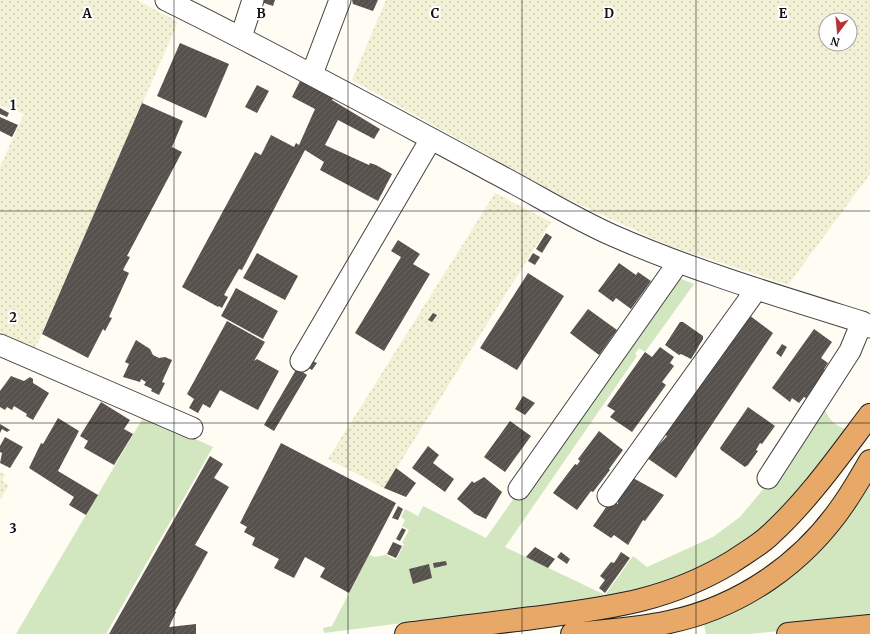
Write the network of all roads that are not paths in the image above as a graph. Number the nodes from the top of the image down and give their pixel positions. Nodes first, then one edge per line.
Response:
1 (166, 0) edge
2 (253, 0) edge
3 (340, 0) edge
4 (241, 36) junction
5 (312, 74) junction
6 (431, 139) junction
7 (678, 263) junction
8 (756, 290) junction
9 (867, 323) edge
10 (0, 345) edge
11 (301, 361) dead end
12 (870, 415) edge
13 (192, 428) dead end
14 (870, 461) edge
15 (768, 478) dead end
16 (519, 489) dead end
17 (608, 496) dead end
18 (870, 626) edge
19 (406, 634) edge
20 (572, 634) edge
21 (788, 634) edge

1 - 4 street
2 - 4 street
3 - 5 street
4 - 5 street
5 - 6 street
6 - 7 street
6 - 11 street
7 - 8 street
7 - 16 street
8 - 9 street
8 - 17 street
9 - 15 street
10 - 13 street
12 - 19 highway
14 - 20 highway
18 - 21 highway

